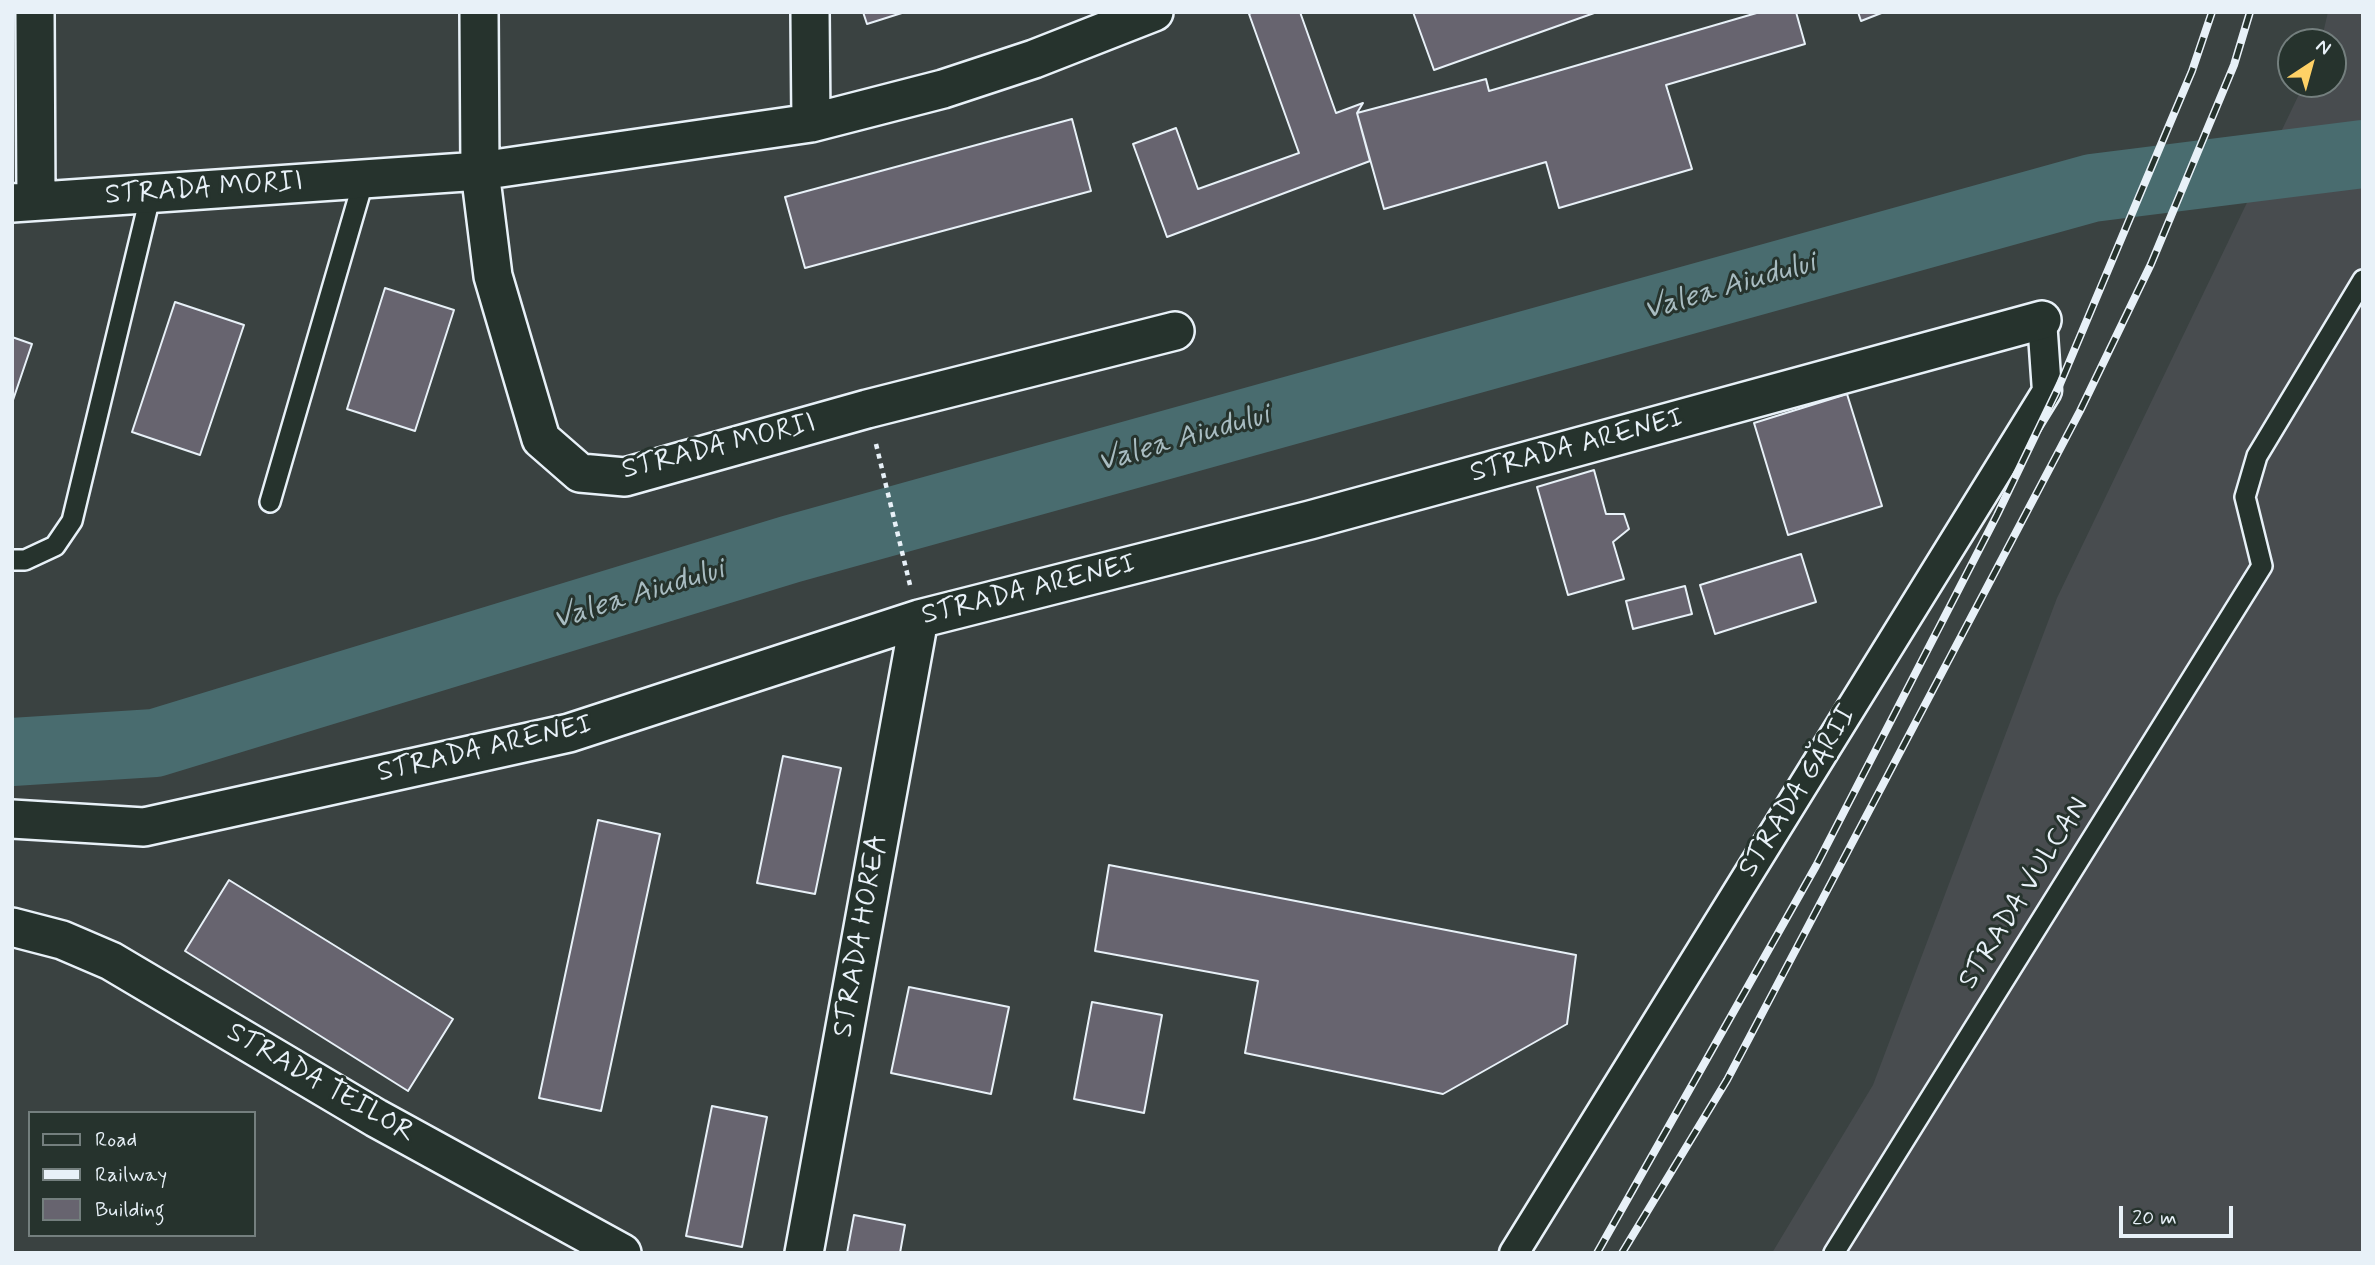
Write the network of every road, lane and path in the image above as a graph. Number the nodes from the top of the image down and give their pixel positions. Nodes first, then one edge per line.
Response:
1 (35, 12) edge
2 (479, 12) edge
3 (810, 12) edge
4 (1154, 12) edge
5 (811, 123) junction
6 (480, 171) junction
7 (364, 179) junction
8 (152, 193) junction
9 (24, 202) edge
10 (2363, 280) edge
11 (2042, 320) joint
12 (1175, 331) dead end
13 (867, 409) junction
14 (271, 502) dead end
15 (12, 560) edge
16 (919, 619) junction
17 (12, 819) edge
18 (12, 927) edge
19 (622, 1253) edge
20 (804, 1253) edge
21 (1514, 1253) edge
22 (1835, 1253) edge

1 - 9 street
2 - 6 street
3 - 5 street
4 - 5 street, STRADA MORII
5 - 6 street, STRADA MORII
6 - 7 street, STRADA MORII
6 - 13 street, STRADA MORII
7 - 8 street, STRADA MORII
7 - 14 lane
8 - 9 street, STRADA MORII
8 - 15 lane
10 - 22 lane, STRADA VULCAN
11 - 16 street, STRADA ARENEI
11 - 21 street, STRADA GĂRII
12 - 13 street, STRADA MORII
13 - 16 path
16 - 17 street, STRADA ARENEI
16 - 20 street, STRADA HOREA
18 - 19 street, STRADA TEILOR

